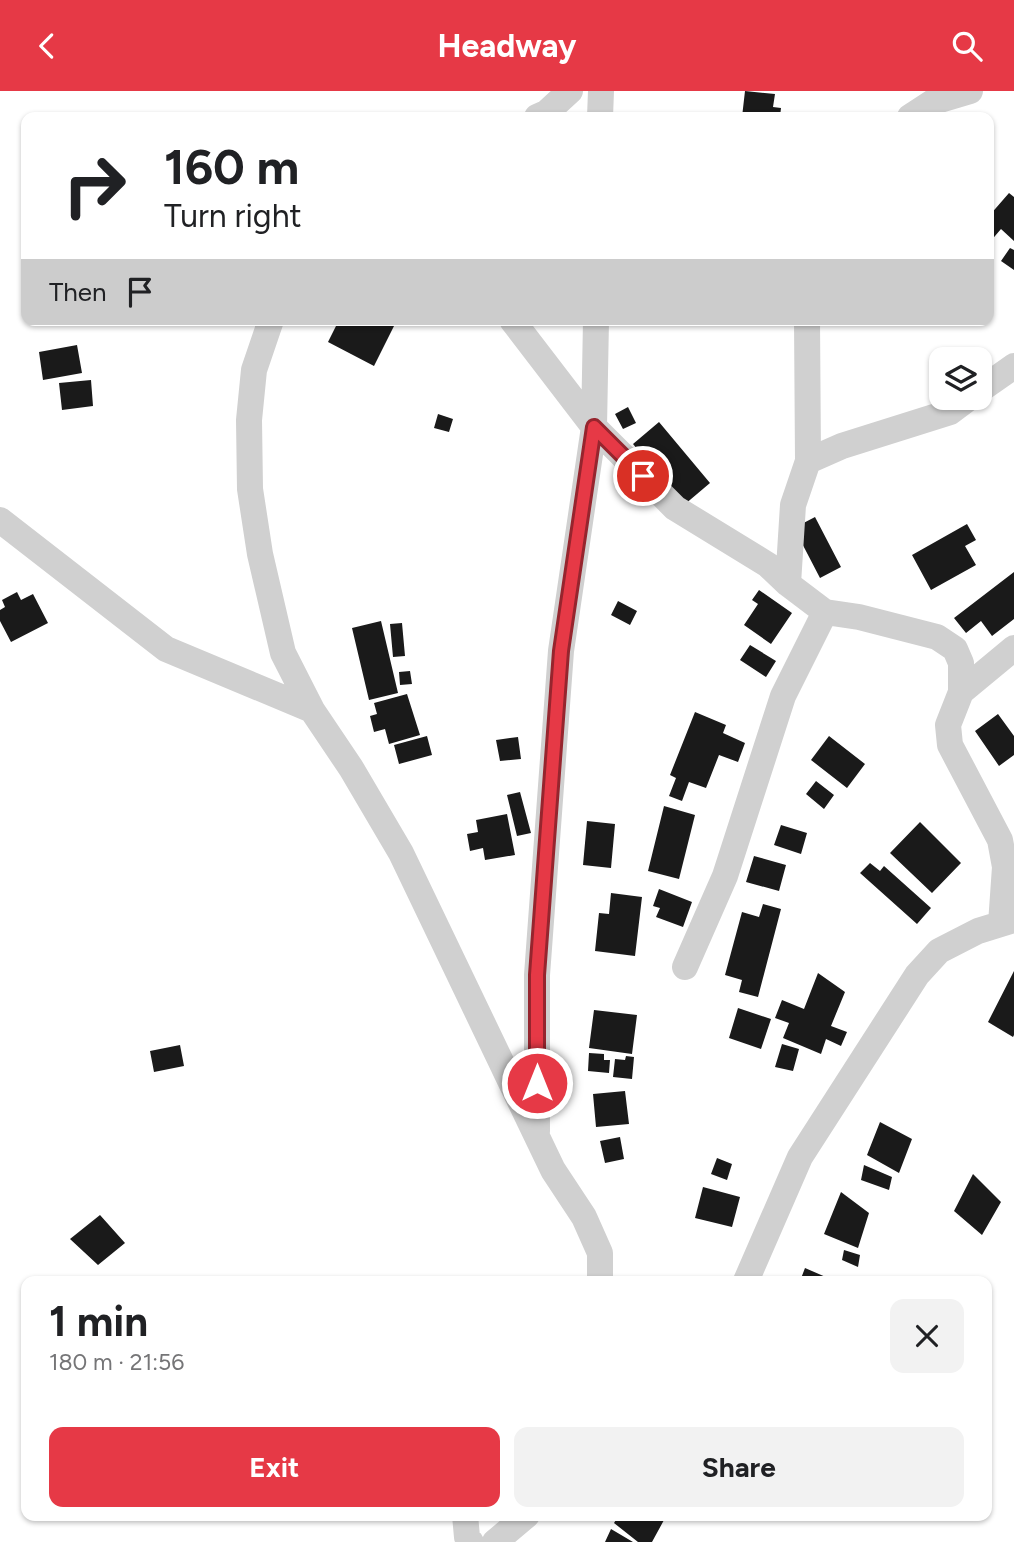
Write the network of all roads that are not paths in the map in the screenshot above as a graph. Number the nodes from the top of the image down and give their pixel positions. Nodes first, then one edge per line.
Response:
1 (570, 91) edge
2 (601, 91) edge
3 (970, 91) edge
4 (547, 112) edge
5 (600, 112) edge
6 (917, 112) edge
7 (269, 326) edge
8 (517, 326) edge
9 (596, 326) edge
10 (807, 326) edge
11 (1014, 366) edge
12 (992, 382) edge
13 (953, 410) edge
14 (594, 427) junction
15 (808, 461) junction
16 (0, 520) edge
17 (788, 584) junction
18 (825, 612) junction
19 (1014, 648) edge
20 (961, 692) junction
21 (312, 710) junction
22 (1008, 922) edge
23 (685, 967) dead end
24 (537, 1136) junction
25 (600, 1276) edge
26 (748, 1276) edge
27 (466, 1521) edge
28 (520, 1521) edge
29 (471, 1542) edge
30 (495, 1542) edge

1 - 4 street
2 - 5 street
3 - 6 street
7 - 21 street
8 - 14 street
9 - 14 street
10 - 15 street
11 - 12 street
13 - 15 street
14 - 17 street
14 - 24 street
15 - 17 street
16 - 21 street
17 - 18 street
18 - 20 street
18 - 23 street
19 - 20 street
20 - 22 street
21 - 24 street
22 - 26 street
24 - 25 street
27 - 29 street
28 - 30 street

